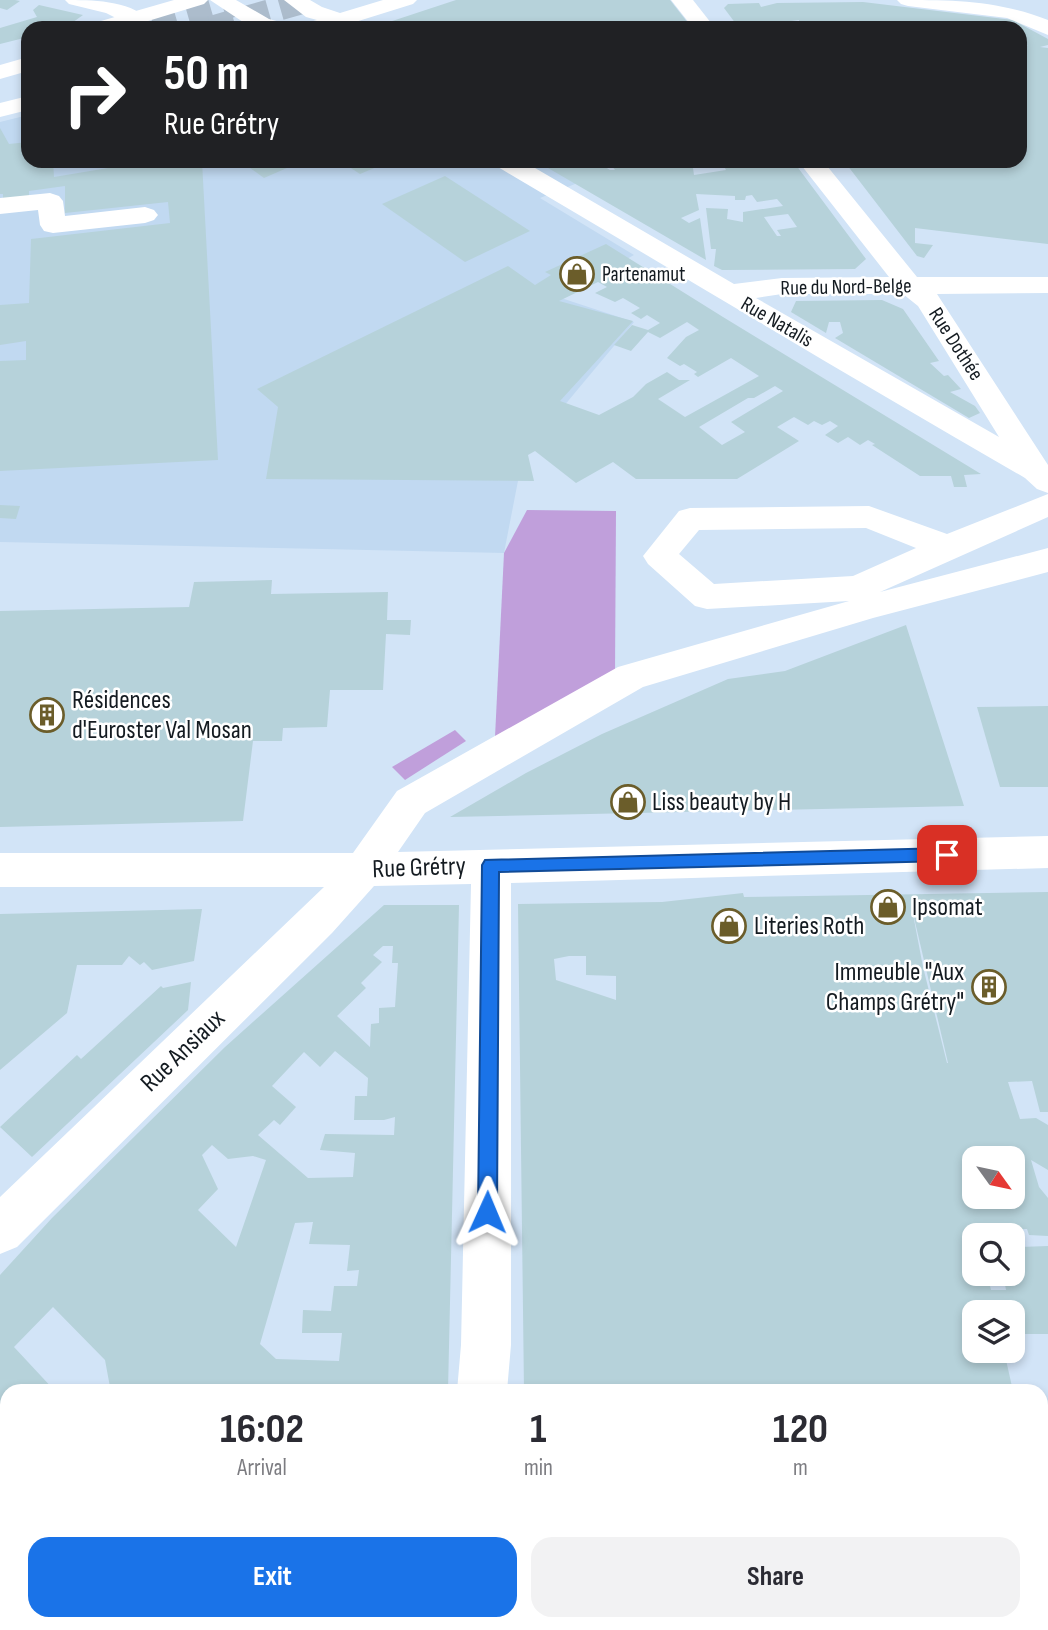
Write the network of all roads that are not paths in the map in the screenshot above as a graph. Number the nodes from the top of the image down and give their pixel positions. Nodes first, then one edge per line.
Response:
1 (76, 0) edge
2 (197, 0) edge
3 (221, 0) edge
4 (248, 0) edge
5 (406, 0) edge
6 (682, 0) edge
7 (908, 0) edge
8 (290, 20) edge
9 (149, 21) edge
10 (698, 21) edge
11 (1048, 28) edge
12 (21, 50) edge
13 (0, 55) edge
14 (21, 66) edge
15 (0, 72) edge
16 (21, 81) edge
17 (0, 87) edge
18 (21, 105) edge
19 (0, 110) edge
20 (517, 168) edge
21 (816, 168) edge
22 (0, 206) edge
23 (145, 215) dead end
24 (909, 285) junction
25 (1048, 285) edge
26 (728, 293) junction
27 (1042, 476) edge
28 (1048, 505) edge
29 (947, 547) junction
30 (1048, 560) edge
31 (1048, 852) edge
32 (491, 865) junction
33 (0, 870) edge
34 (364, 870) junction
35 (0, 1230) edge
36 (483, 1384) edge

1 - 9 street
2 - 9 street
3 - 8 street
4 - 8 street
5 - 8 street
6 - 10 street
7 - 11 street
12 - 13 street
14 - 15 street
16 - 17 street
18 - 19 street
20 - 26 street, Rue Natalis
21 - 24 street, Rue Dothée
22 - 23 street
24 - 25 street, Rue du Nord-Belge
24 - 26 street, Rue du Nord-Belge
24 - 27 street, Rue Dothée
26 - 27 street, Rue Natalis
28 - 29 street
29 - 29 street
30 - 34 street, Rue Ansiaux
31 - 32 street, Rue Grétry
32 - 34 street, Rue Grétry
32 - 36 street
33 - 34 street, Rue Grétry
34 - 35 street, Rue Ansiaux

